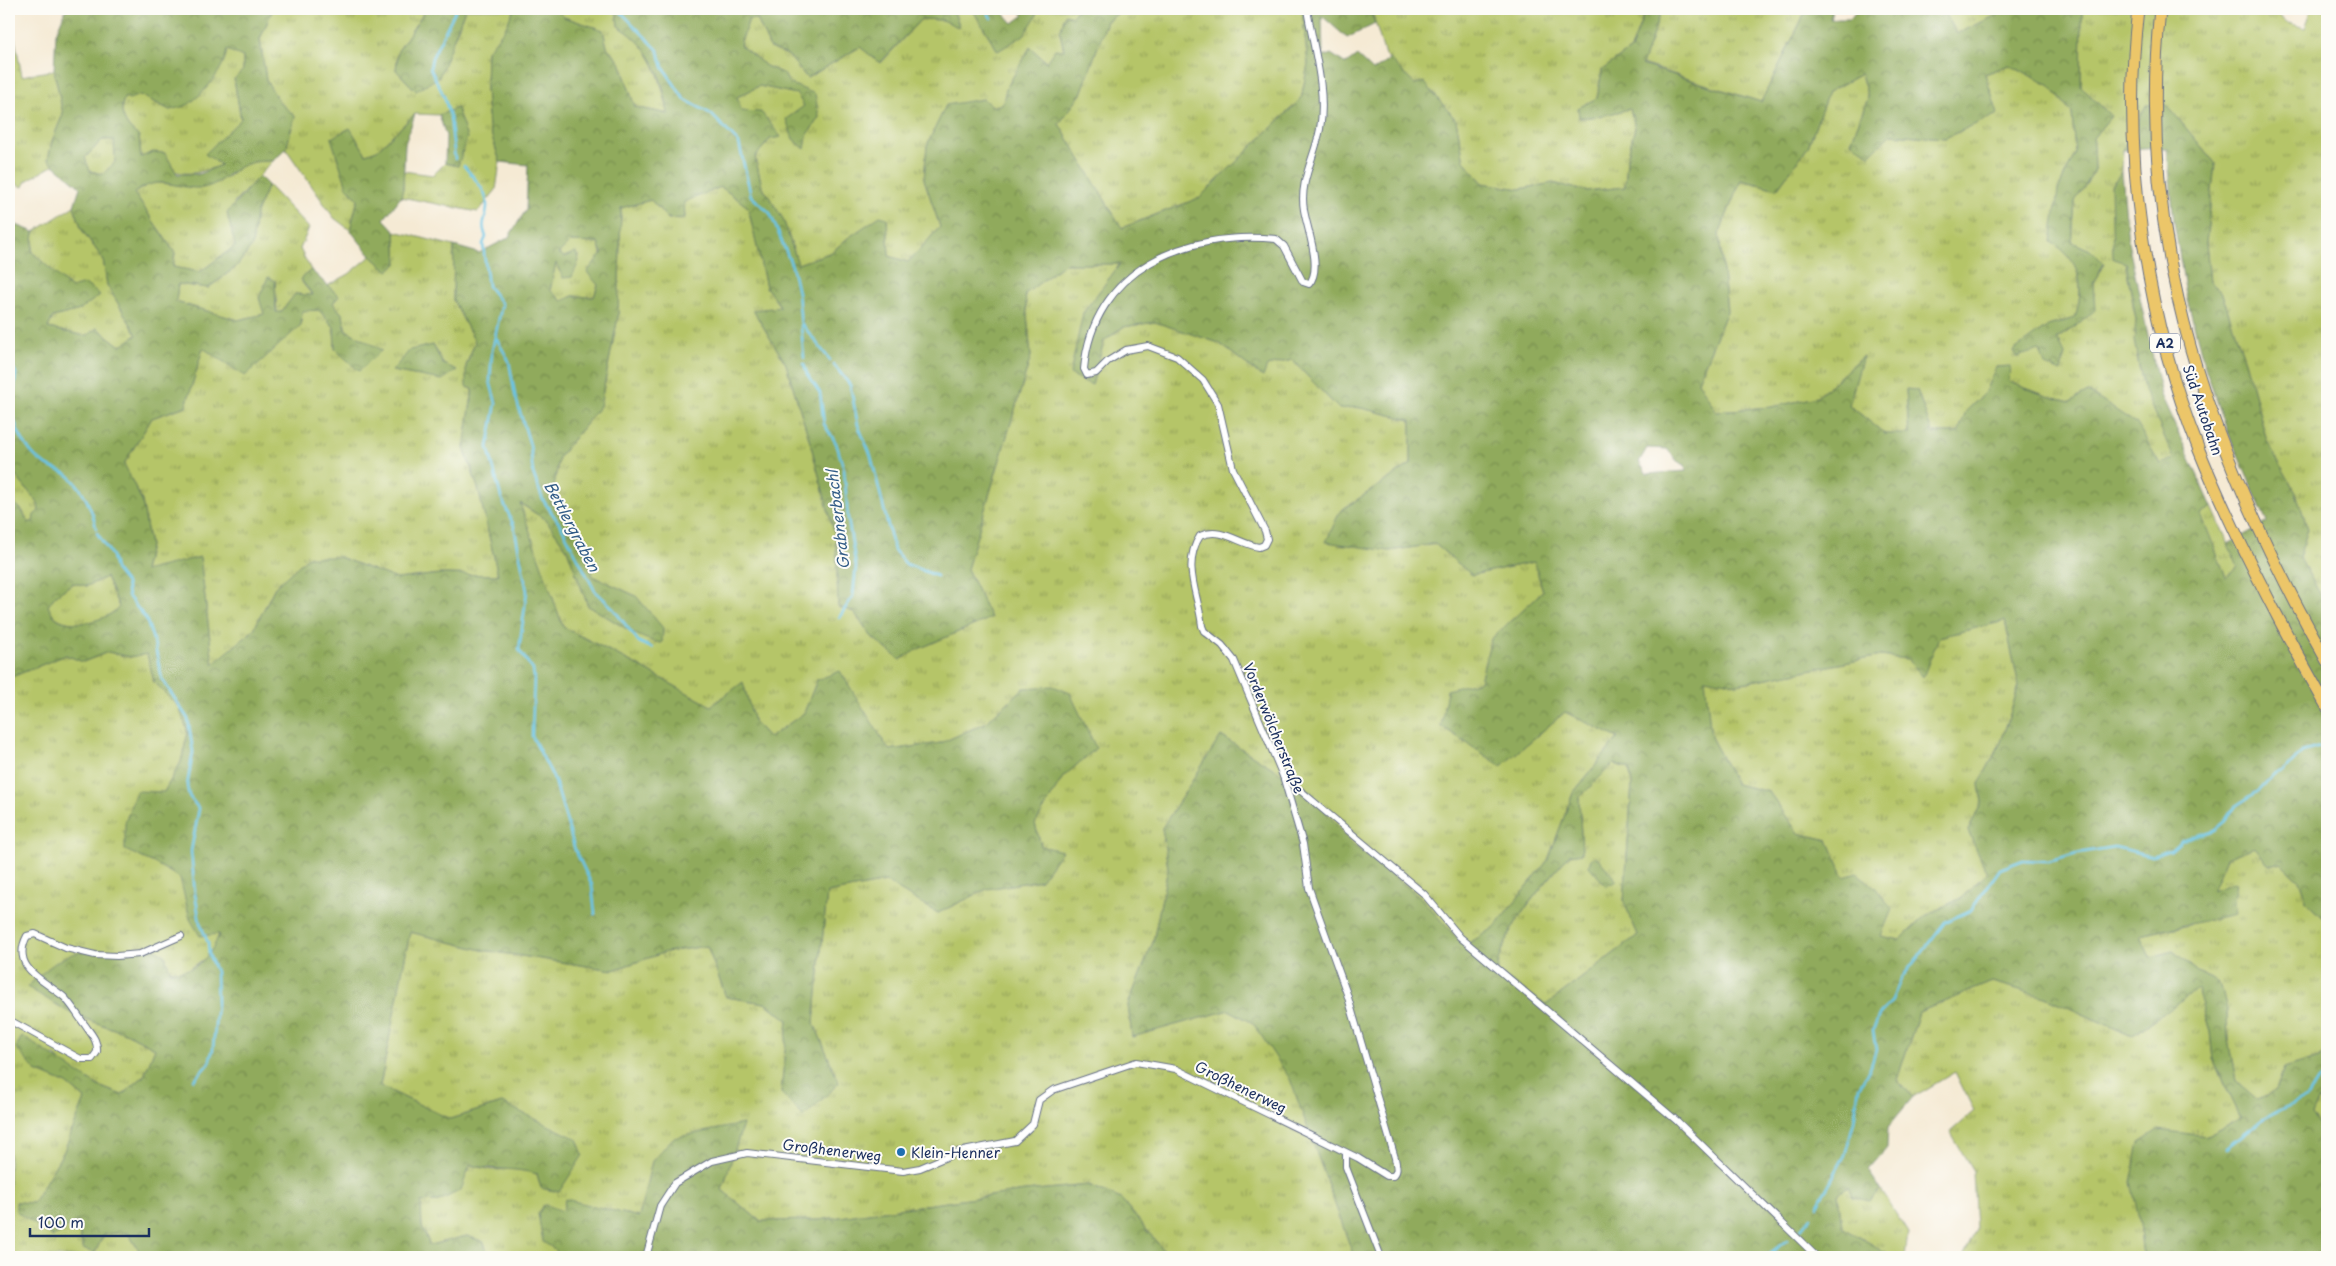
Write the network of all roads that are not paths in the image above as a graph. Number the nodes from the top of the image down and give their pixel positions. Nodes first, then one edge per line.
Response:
1 (1307, 9) edge
2 (2138, 9) edge
3 (2160, 9) edge
4 (2327, 661) edge
5 (2327, 707) edge
6 (1283, 776) junction
7 (181, 936) dead end
8 (9, 1020) edge
9 (1346, 1153) junction
10 (646, 1257) edge
11 (1380, 1257) edge
12 (1818, 1257) edge

1 - 6 street, Vorderwölcherstraße
2 - 5 highway, Süd Autobahn / A2
3 - 4 highway, Süd Autobahn / A2
6 - 9 street, Vorderwölcherstraße
6 - 12 street
7 - 8 street
9 - 10 street, Großhenerweg
9 - 11 street

